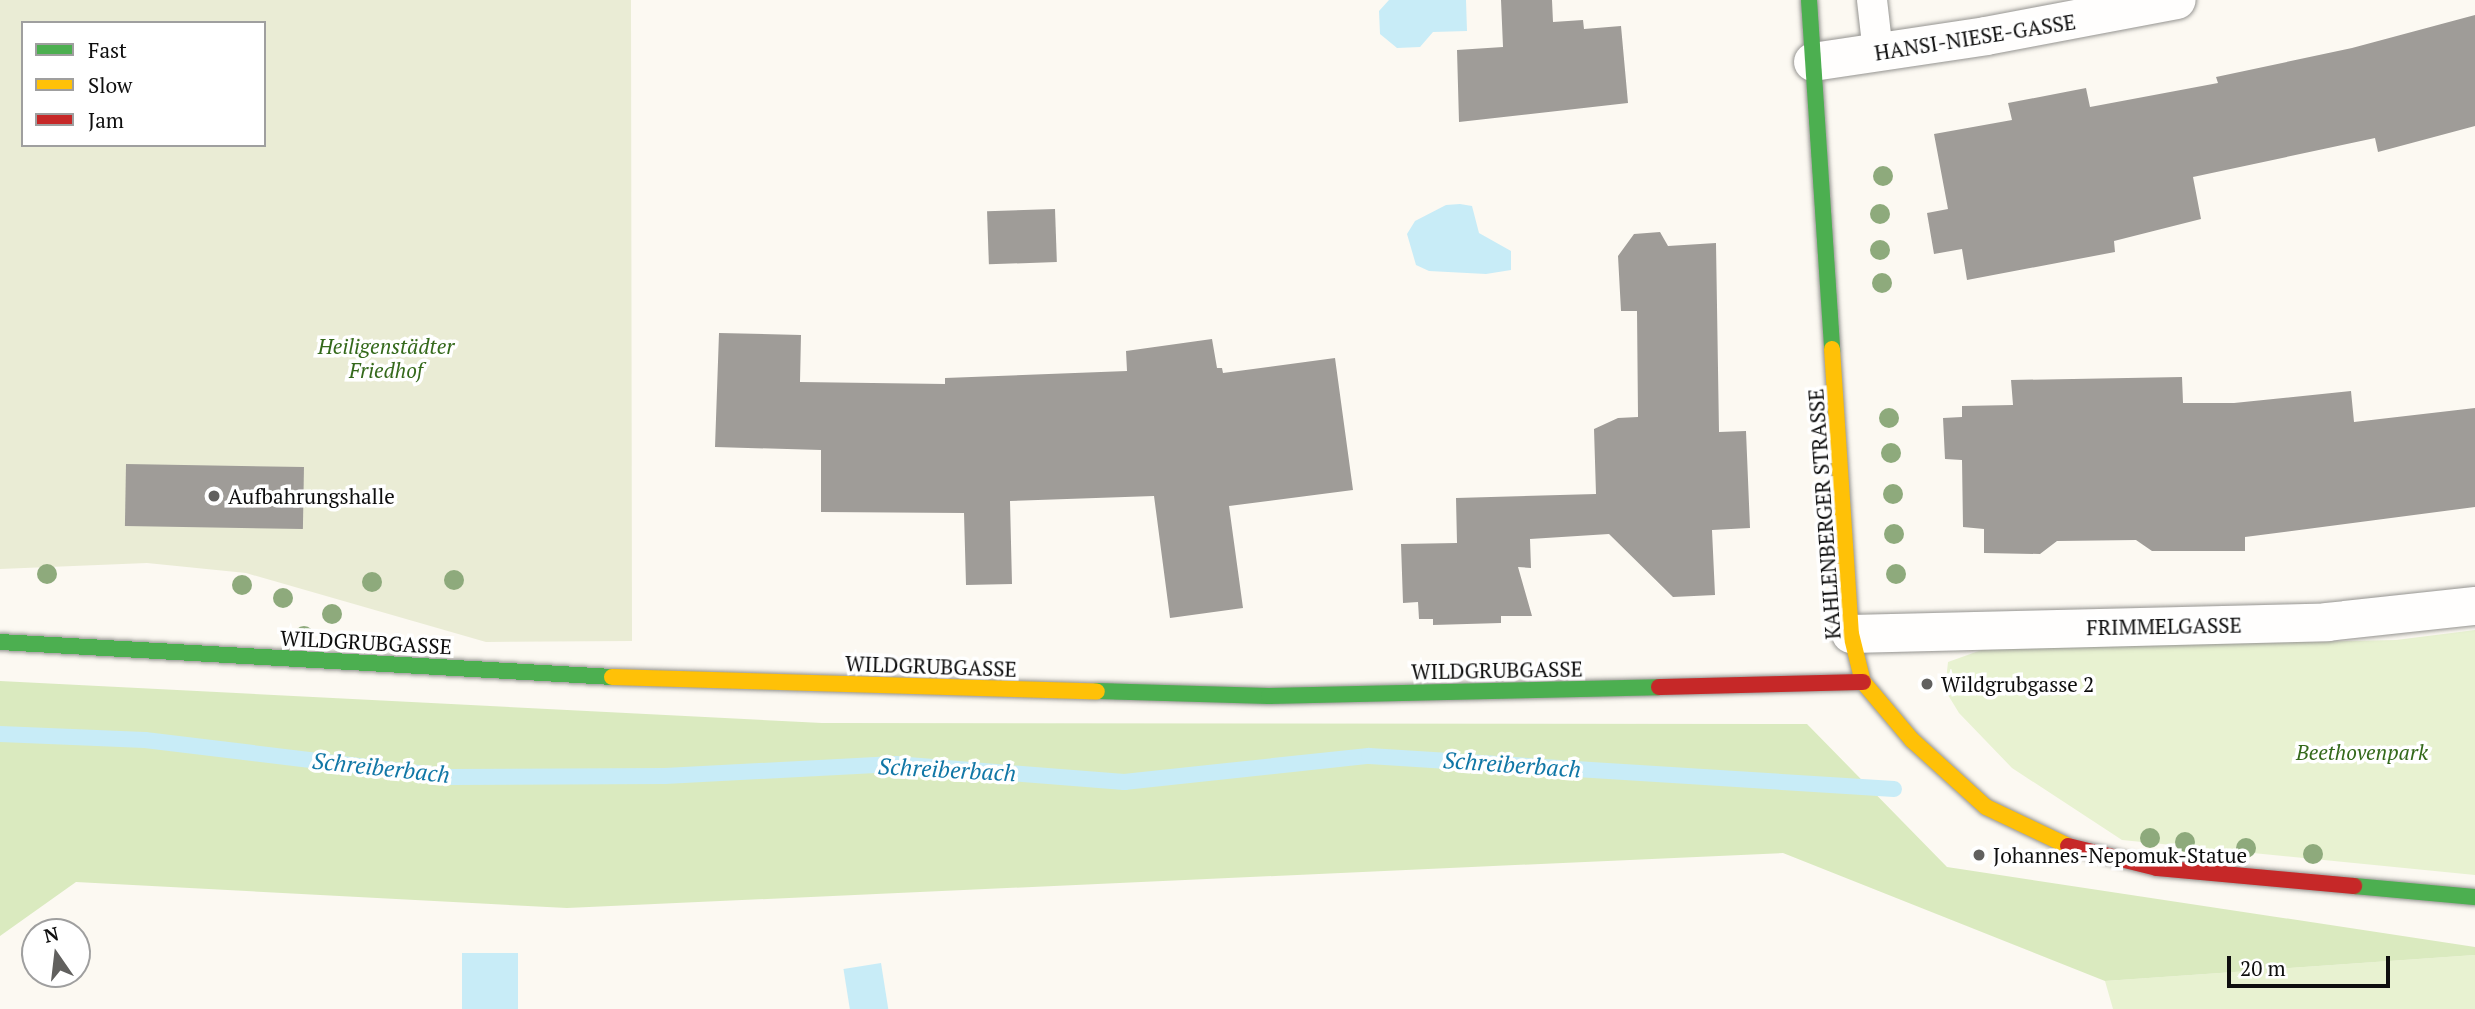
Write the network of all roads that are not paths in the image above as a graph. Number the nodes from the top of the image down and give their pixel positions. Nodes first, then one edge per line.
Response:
1 (1810, 0) edge
2 (1872, 0) edge
3 (2177, 0) edge
4 (1878, 53) junction
5 (1813, 62) junction
6 (2475, 606) edge
7 (1851, 634) junction
8 (0, 642) edge
9 (1863, 682) junction
10 (2475, 897) edge

1 - 5 street, KAHLENBERGER STRASSE
2 - 4 lane
3 - 4 street, HANSI-NIESE-GASSE
4 - 5 street, HANSI-NIESE-GASSE
5 - 7 street, KAHLENBERGER STRASSE
6 - 7 street, FRIMMELGASSE
7 - 9 street, KAHLENBERGER STRASSE
8 - 9 street, WILDGRUBGASSE
9 - 10 street, KAHLENBERGER STRASSE

